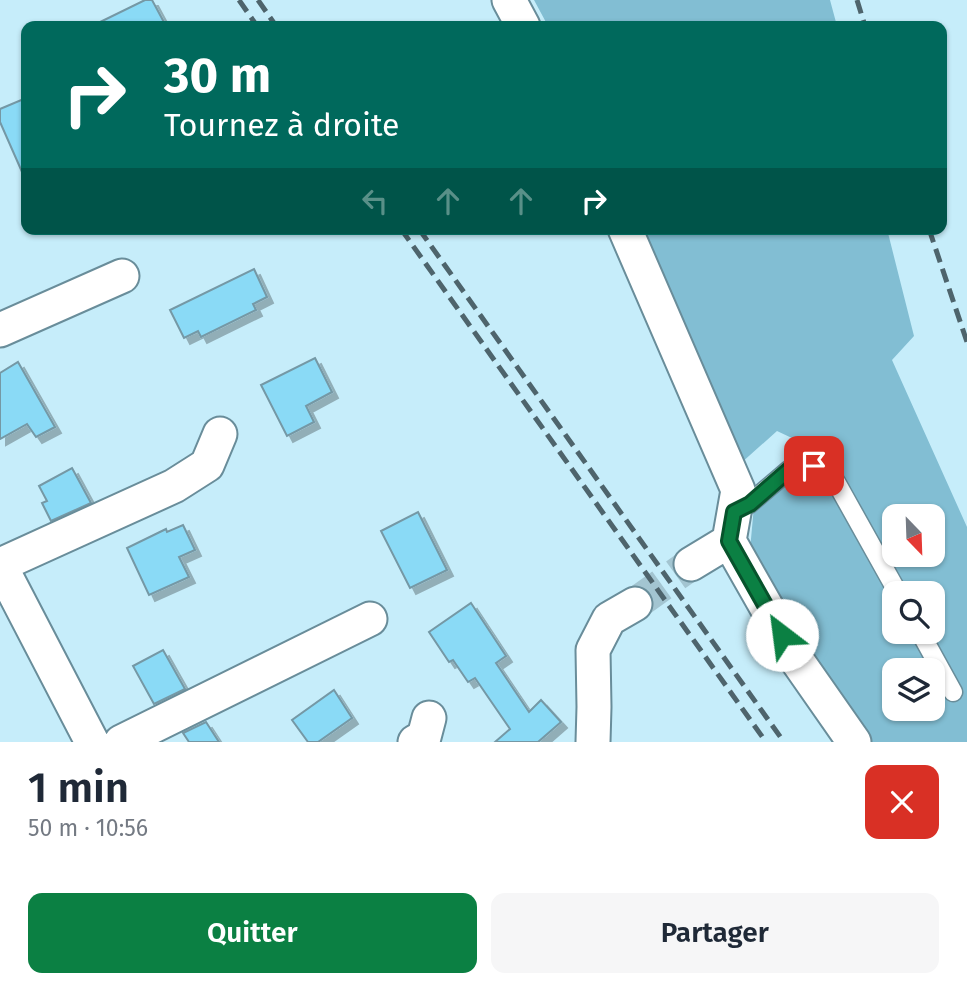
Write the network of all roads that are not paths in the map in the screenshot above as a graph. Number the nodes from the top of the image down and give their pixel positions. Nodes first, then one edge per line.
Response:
1 (509, 0) edge
2 (520, 21) edge
3 (628, 235) edge
4 (121, 276) dead end
5 (0, 330) edge
6 (220, 434) dead end
7 (731, 526) junction
8 (691, 564) tunnel mouth
9 (0, 565) edge
10 (891, 581) edge
11 (635, 604) tunnel mouth
12 (370, 619) dead end
13 (927, 644) edge
14 (953, 692) dead end
15 (92, 742) edge
16 (121, 742) edge
17 (593, 742) edge
18 (854, 742) edge

1 - 2 street
3 - 7 street
4 - 5 street
6 - 9 street
7 - 8 street
7 - 10 lane
7 - 18 street
9 - 15 street
11 - 17 street
12 - 16 street
13 - 14 lane

